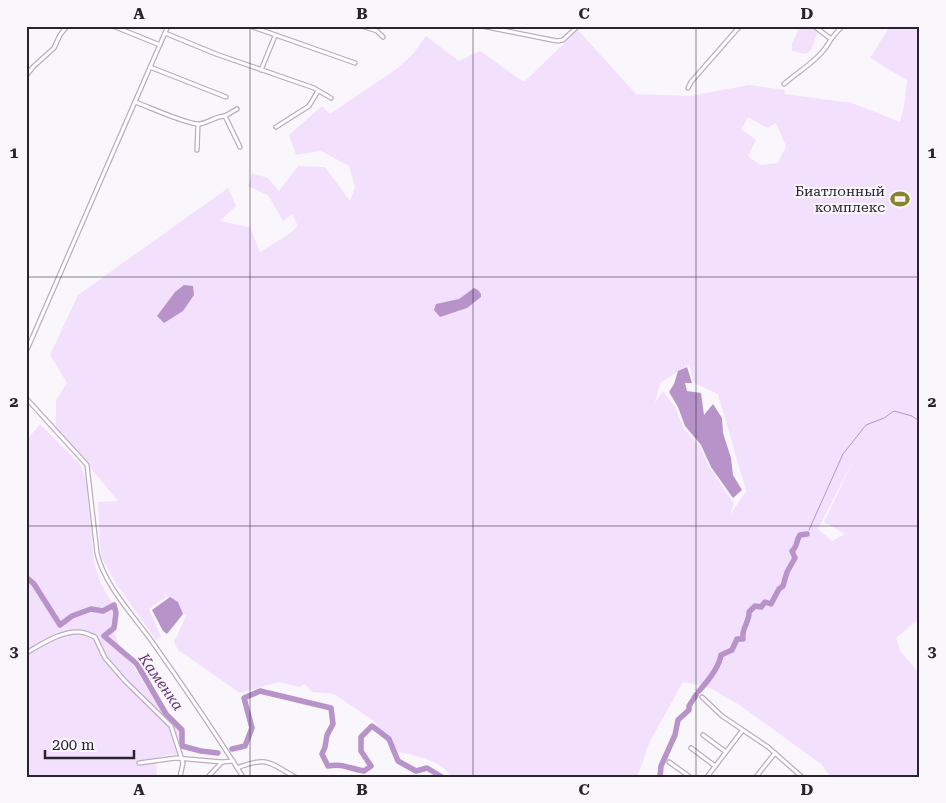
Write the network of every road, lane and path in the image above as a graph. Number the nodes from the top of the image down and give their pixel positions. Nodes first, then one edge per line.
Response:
1 (67, 26) edge
2 (113, 26) edge
3 (168, 26) edge
4 (250, 26) edge
5 (362, 26) edge
6 (482, 26) edge
7 (578, 26) edge
8 (740, 26) edge
9 (814, 26) edge
10 (842, 26) edge
11 (487, 27) edge
12 (165, 33) junction
13 (275, 36) junction
14 (383, 37) dead end
15 (830, 39) junction
16 (160, 45) junction
17 (354, 64) dead end
18 (150, 67) junction
19 (261, 70) junction
20 (26, 76) edge
21 (784, 84) dead end
22 (688, 88) dead end
23 (318, 91) junction
24 (226, 97) dead end
25 (331, 98) dead end
26 (135, 102) junction
27 (238, 109) dead end
28 (225, 116) junction
29 (198, 124) junction
30 (276, 127) dead end
31 (240, 147) dead end
32 (197, 150) dead end
33 (26, 352) edge
34 (26, 398) edge
35 (26, 653) edge
36 (702, 697) dead end
37 (742, 730) junction
38 (703, 735) dead end
39 (691, 748) dead end
40 (726, 752) junction
41 (775, 753) junction
42 (182, 759) junction
43 (233, 761) junction
44 (222, 762) junction
45 (669, 762) dead end
46 (140, 763) dead end
47 (715, 766) junction
48 (237, 768) junction
49 (180, 777) edge
50 (208, 777) edge
51 (243, 777) edge
52 (295, 777) edge
53 (690, 777) edge
54 (707, 777) edge
55 (756, 777) edge
56 (802, 777) edge

1 - 20 street
2 - 16 street
3 - 12 street
4 - 13 street
5 - 14 street
6 - 11 street
7 - 11 street
8 - 22 street
9 - 15 street
10 - 15 street
12 - 16 street
12 - 19 street
13 - 17 street
13 - 19 street
15 - 21 street
16 - 18 street
18 - 24 street
18 - 26 street
19 - 23 street
23 - 25 street
23 - 30 street
26 - 29 street
26 - 33 street
27 - 28 street
28 - 29 street
28 - 31 street
29 - 32 street
34 - 43 street
35 - 42 street
36 - 37 street
37 - 40 street
37 - 41 street
38 - 40 street
39 - 47 street
40 - 47 street
41 - 55 street
41 - 56 street
42 - 44 street
42 - 46 street
42 - 49 street
43 - 44 street
43 - 48 street
44 - 50 street
45 - 53 street
47 - 54 street
48 - 51 street
48 - 52 street

